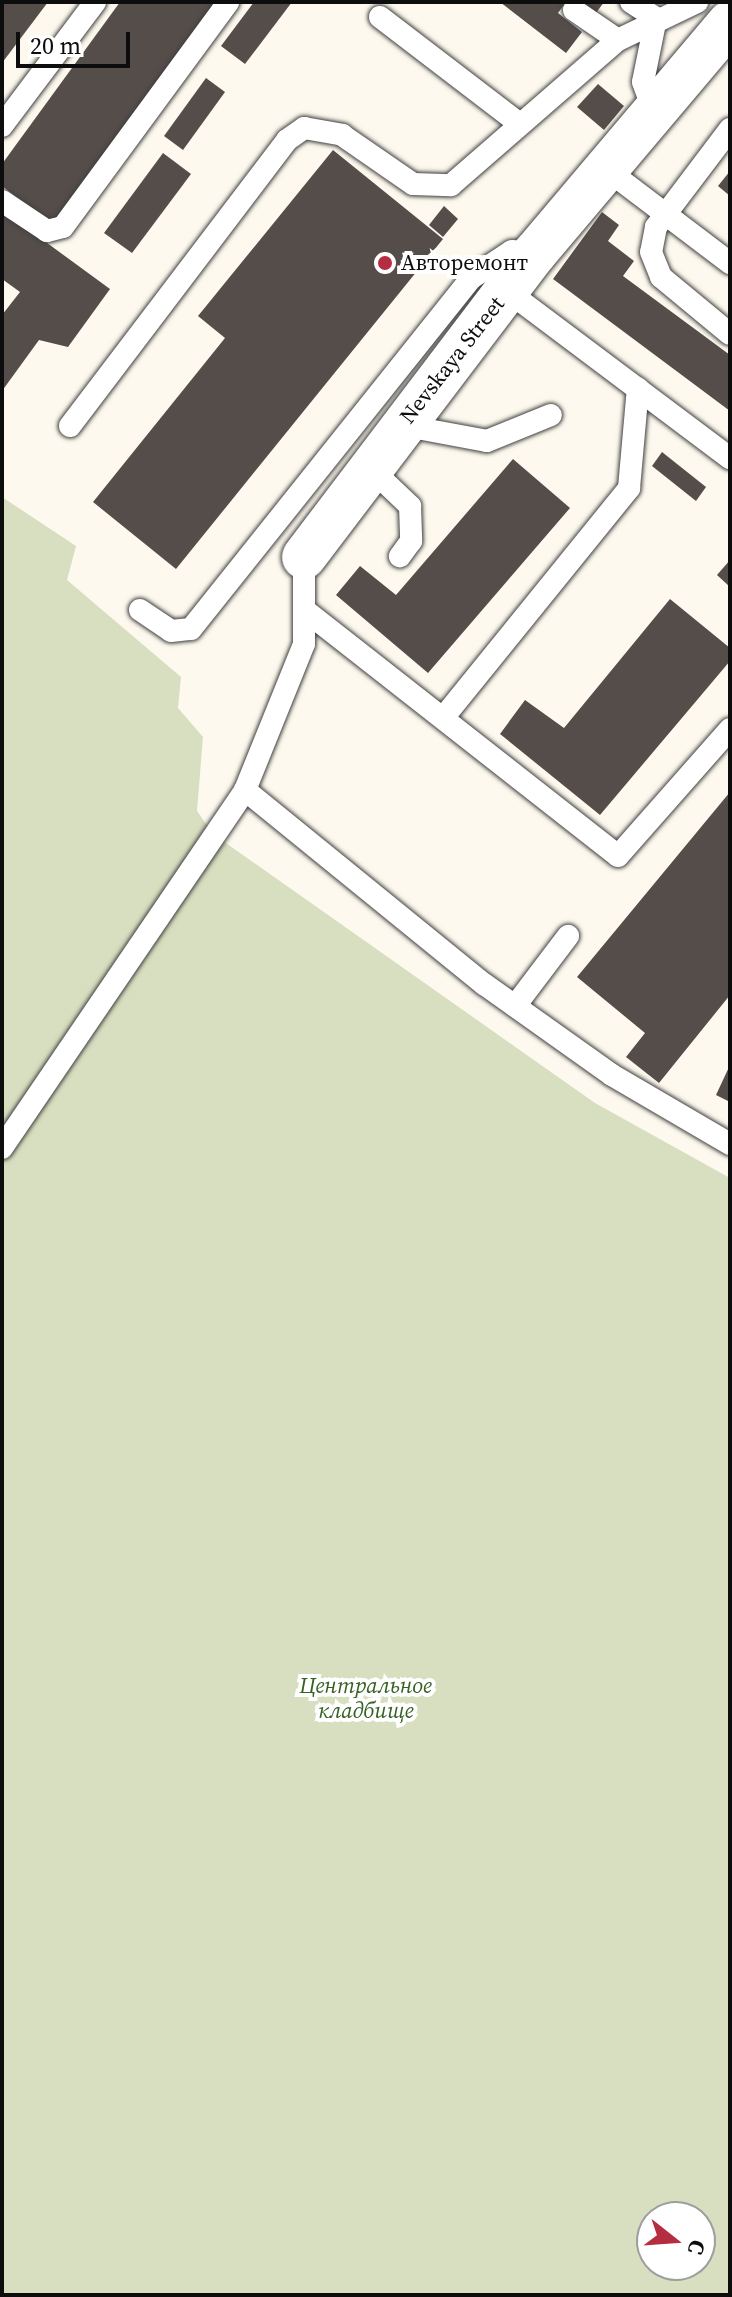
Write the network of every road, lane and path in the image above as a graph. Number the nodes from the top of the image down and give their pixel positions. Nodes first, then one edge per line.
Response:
1 (95, 2) edge
2 (228, 2) edge
3 (631, 2) edge
4 (697, 2) edge
5 (708, 2) edge
6 (574, 10) dead end
7 (730, 10) edge
8 (380, 17) dead end
9 (656, 18) junction
10 (730, 22) edge
11 (618, 40) junction
12 (654, 113) junction
13 (520, 124) junction
14 (2, 126) edge
15 (730, 129) edge
16 (606, 169) junction
17 (2, 201) edge
18 (664, 215) junction
19 (535, 253) junction
20 (730, 263) edge
21 (506, 290) junction
22 (730, 334) edge
23 (638, 388) junction
24 (551, 415) dead end
25 (401, 425) junction
26 (70, 426) dead end
27 (730, 458) edge
28 (369, 467) junction
29 (400, 556) dead end
30 (304, 557) joint
31 (140, 610) dead end
32 (307, 612) junction
33 (443, 718) junction
34 (730, 729) edge
35 (245, 790) junction
36 (568, 936) dead end
37 (515, 1006) junction
38 (730, 1144) edge
39 (2, 1148) edge

1 - 14 lane
2 - 17 lane
3 - 9 lane
4 - 9 lane
5 - 7 lane
6 - 11 lane
8 - 13 lane
9 - 11 lane
9 - 12 lane
10 - 12 street, Nevskaya Street
11 - 13 lane
12 - 16 street, Nevskaya Street
13 - 26 lane
15 - 18 lane
16 - 18 lane
16 - 19 street, Nevskaya Street
18 - 20 lane
18 - 22 lane
19 - 21 street, Nevskaya Street
19 - 31 lane
21 - 23 lane
21 - 25 street, Nevskaya Street
23 - 27 lane
23 - 33 lane
24 - 25 lane
25 - 28 street, Nevskaya Street
28 - 29 lane
28 - 30 street, Nevskaya Street
30 - 32 lane
32 - 33 lane
32 - 35 lane
33 - 34 lane
35 - 37 lane
35 - 39 lane
36 - 37 lane
37 - 38 lane

